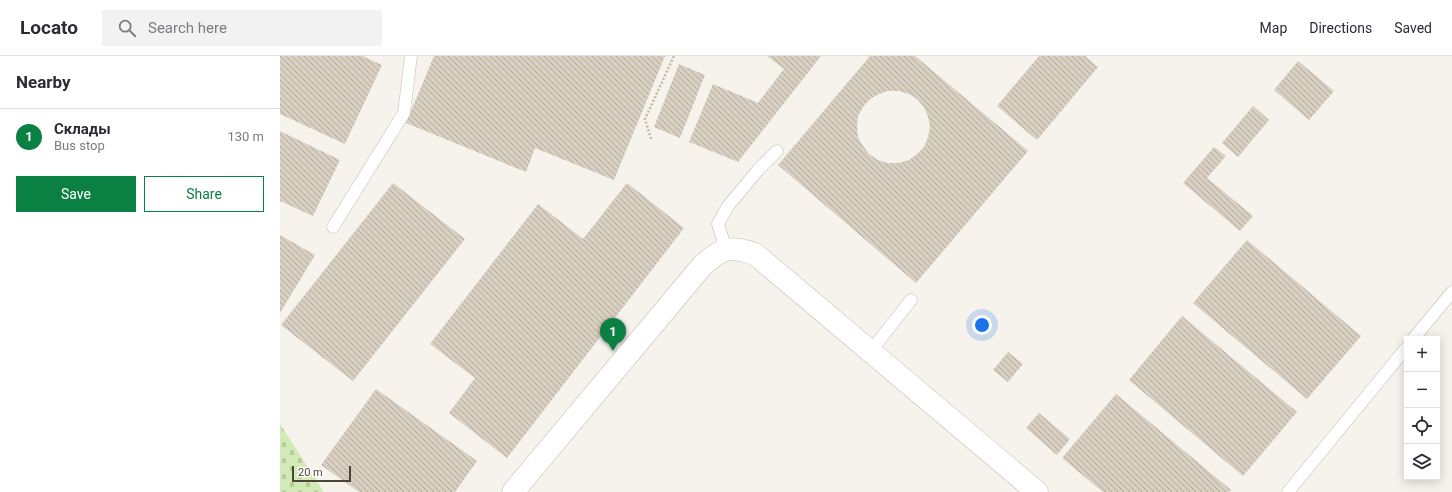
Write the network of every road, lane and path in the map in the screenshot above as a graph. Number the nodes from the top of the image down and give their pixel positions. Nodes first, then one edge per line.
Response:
1 (411, 56) edge
2 (674, 56) edge
3 (651, 139) dead end
4 (777, 151) dead end
5 (333, 227) dead end
6 (726, 249) junction
7 (1452, 292) edge
8 (911, 300) dead end
9 (1415, 336) edge
10 (1404, 351) edge
11 (870, 352) junction
12 (513, 492) edge
13 (1037, 492) edge
14 (1288, 492) edge

1 - 5 lane
2 - 3 path
4 - 6 lane
6 - 11 street
6 - 12 street
7 - 9 lane
8 - 11 lane
10 - 14 lane
11 - 13 street

